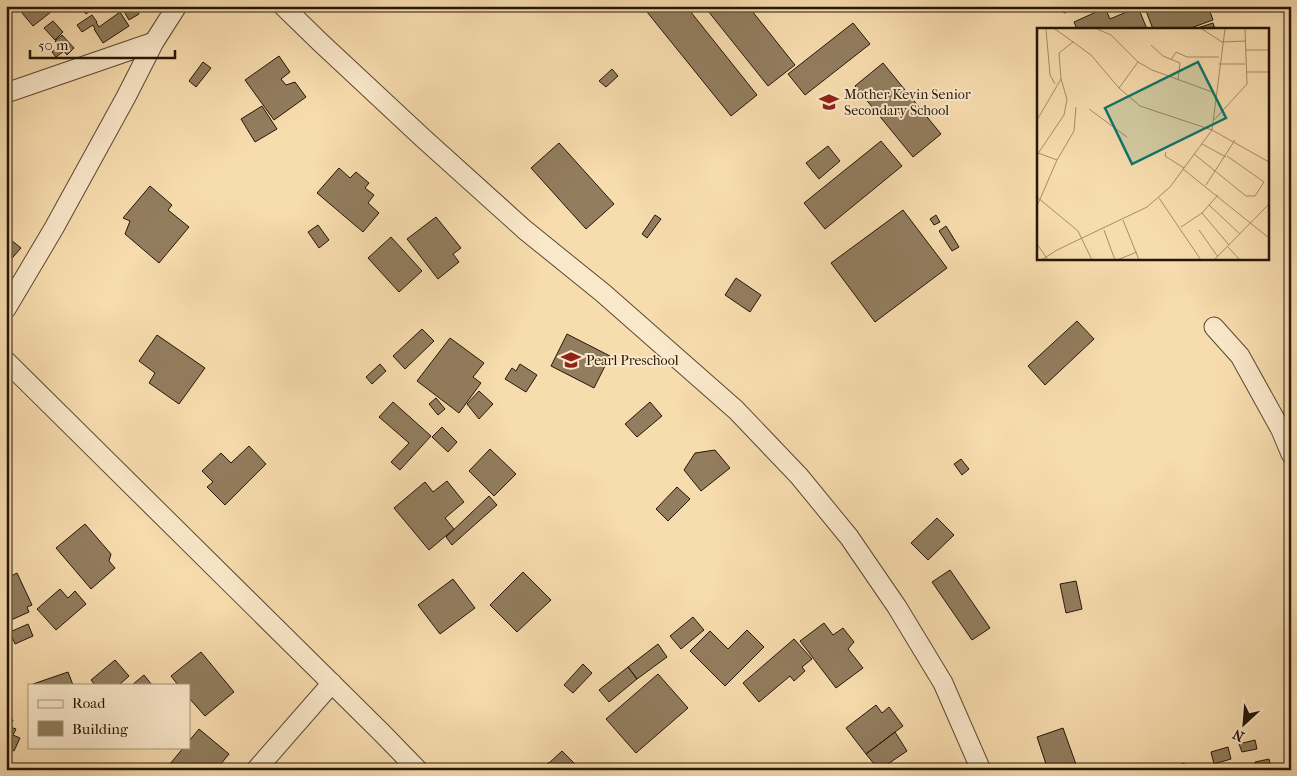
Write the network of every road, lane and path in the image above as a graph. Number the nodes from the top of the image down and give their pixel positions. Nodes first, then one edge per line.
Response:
1 (176, 6) edge
2 (283, 6) edge
3 (154, 42) junction
4 (6, 93) edge
5 (6, 309) edge
6 (1214, 327) dead end
7 (6, 361) edge
8 (1291, 454) edge
9 (332, 683) junction
10 (256, 770) edge
11 (418, 770) edge
12 (981, 770) edge

1 - 3 street
2 - 12 street
3 - 4 street
3 - 5 street
6 - 8 street
7 - 9 street
9 - 10 street
9 - 11 street

